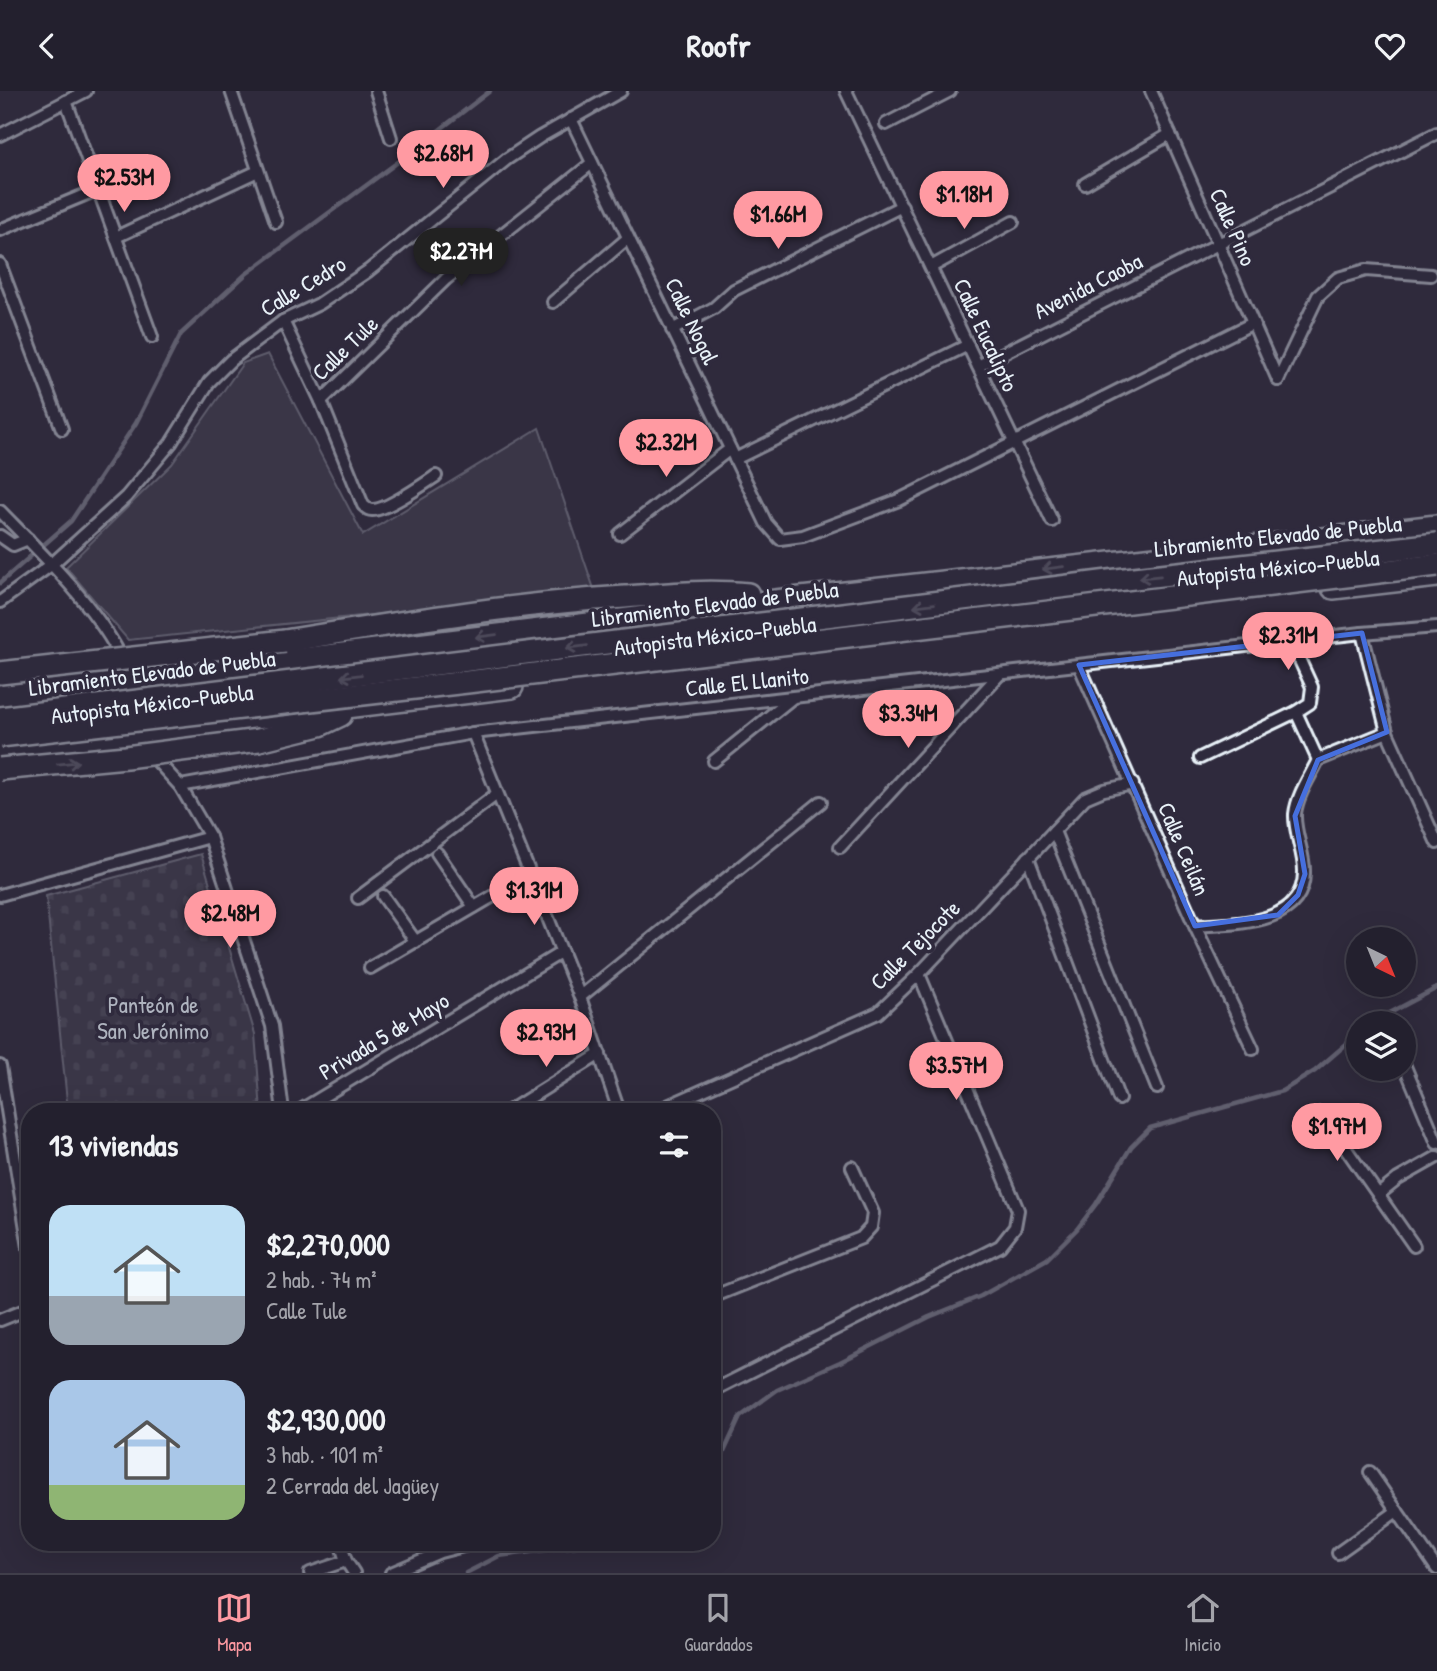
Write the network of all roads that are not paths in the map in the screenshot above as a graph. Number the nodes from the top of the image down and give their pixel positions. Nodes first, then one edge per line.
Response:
1 (86, 91) edge
2 (231, 91) edge
3 (376, 91) edge
4 (621, 91) edge
5 (846, 91) edge
6 (950, 91) edge
7 (1151, 91) edge
8 (66, 101) junction
9 (571, 119) junction
10 (886, 124) dead end
11 (1437, 133) edge
12 (1170, 134) junction
13 (0, 135) edge
14 (391, 138) dead end
15 (592, 163) junction
16 (258, 171) junction
17 (1085, 184) dead end
18 (99, 188) junction
19 (902, 206) junction
20 (276, 222) dead end
21 (1013, 222) dead end
22 (0, 230) edge
23 (116, 237) junction
24 (628, 239) junction
25 (1217, 243) junction
26 (0, 264) edge
27 (931, 267) junction
28 (1431, 275) dead end
29 (553, 302) dead end
30 (283, 321) junction
31 (1254, 323) junction
32 (672, 330) junction
33 (152, 337) dead end
34 (968, 345) junction
35 (978, 366) junction
36 (321, 401) junction
37 (62, 429) dead end
38 (1014, 443) junction
39 (732, 454) junction
40 (436, 476) dead end
41 (0, 511) edge
42 (1052, 521) dead end
43 (1437, 526) edge
44 (620, 534) dead end
45 (0, 536) edge
46 (29, 541) junction
47 (1437, 544) edge
48 (48, 561) junction
49 (1437, 565) edge
50 (1437, 576) edge
51 (792, 599) junction
52 (0, 602) edge
53 (1437, 627) edge
54 (1362, 633) junction
55 (1291, 641) junction
56 (119, 653) dead end
57 (1079, 665) junction
58 (0, 673) edge
59 (999, 675) junction
60 (0, 696) edge
61 (792, 698) junction
62 (358, 706) junction
63 (1297, 712) junction
64 (0, 718) edge
65 (1387, 732) junction
66 (473, 733) junction
67 (0, 736) edge
68 (0, 749) edge
69 (1200, 758) dead end
70 (1318, 760) junction
71 (714, 761) dead end
72 (158, 762) dead end
73 (0, 769) edge
74 (1133, 784) junction
75 (180, 786) junction
76 (497, 794) junction
77 (821, 802) dead end
78 (1054, 831) junction
79 (210, 837) junction
80 (1437, 843) edge
81 (840, 847) dead end
82 (437, 853) dead end
83 (1028, 858) junction
84 (529, 875) junction
85 (0, 895) edge
86 (383, 897) dead end
87 (358, 898) dead end
88 (474, 907) junction
89 (1195, 926) junction
90 (416, 942) junction
91 (562, 952) junction
92 (370, 968) dead end
93 (919, 974) junction
94 (580, 997) junction
95 (1253, 1049) dead end
96 (600, 1055) junction
97 (0, 1066) edge
98 (1411, 1081) edge
99 (1157, 1088) dead end
100 (1119, 1099) dead end
101 (282, 1103) edge
102 (312, 1103) edge
103 (522, 1103) edge
104 (616, 1103) edge
105 (674, 1103) edge
106 (1321, 1113) dead end
107 (1437, 1143) edge
108 (1437, 1157) edge
109 (852, 1167) dead end
110 (1378, 1195) junction
111 (21, 1198) edge
112 (1414, 1246) dead end
113 (721, 1293) edge
114 (21, 1312) edge
115 (0, 1320) edge
116 (721, 1386) edge
117 (1370, 1472) dead end
118 (1397, 1511) junction
119 (343, 1551) edge
120 (444, 1551) edge
121 (1338, 1553) dead end
122 (346, 1562) junction
123 (1437, 1569) edge
124 (310, 1573) edge
125 (355, 1573) edge
126 (391, 1573) edge

1 - 8 street
2 - 16 street
3 - 14 street
4 - 9 street, Calle Cedro
5 - 19 street, Calle Eucalipto
6 - 10 street
7 - 12 street, Calle Pino
8 - 13 street
8 - 18 street
9 - 15 street, Calle Nogal
9 - 30 street, Calle Cedro
11 - 25 street, Avenida Caoba
12 - 17 street
12 - 25 street, Calle Pino
15 - 24 street, Calle Nogal
15 - 36 street, Calle Tule
16 - 20 street
16 - 23 street
18 - 22 street
18 - 23 street
19 - 27 street, Calle Eucalipto
19 - 32 street
21 - 27 street
23 - 33 street
24 - 29 street
24 - 32 street, Calle Nogal
25 - 31 street, Calle Pino
25 - 35 street, Avenida Caoba
26 - 37 street
27 - 34 street, Calle Eucalipto
28 - 31 street, Calle Pino
30 - 36 street
30 - 48 street, Calle Cedro
31 - 38 street
32 - 39 street, Calle Nogal
34 - 35 street, Calle Eucalipto
34 - 39 street
35 - 38 street, Calle Eucalipto
36 - 40 street
38 - 39 street, Calle Nogal
38 - 42 street, Calle Eucalipto
39 - 44 street
41 - 46 street
43 -> 51 highway, Autopista México-Puebla
45 - 46 street
46 - 48 street
47 -> 64 highway, Libramiento Elevado de Puebla, bridge
48 - 52 street, Calle Cedro
48 - 56 street
49 - 67 highway, Libramiento Elevado de Puebla, bridge
50 - 62 highway, Autopista México-Puebla
51 - 58 highway, bridge
51 -> 60 highway, Autopista México-Puebla
53 - 54 street, Calle El Llanito
54 - 55 street, Calle El Llanito
54 - 65 street
55 - 57 street, Calle El Llanito
55 - 63 street
57 - 59 street, Calle El Llanito
57 - 74 street, Calle Ceilán
59 - 61 street, Calle El Llanito
59 - 81 street
61 - 66 street, Calle El Llanito
61 - 71 street
62 - 68 highway, Autopista México-Puebla
73 -> 62 highway, bridge
63 - 69 street
63 - 70 street
65 - 70 street
65 - 80 street
66 - 75 street, Calle El Llanito
66 - 76 street
70 - 89 street
72 - 75 street
74 - 78 street, Calle Tejocote
74 - 89 street, Calle Ceilán
75 - 79 street
76 - 84 street
76 - 87 street
77 - 94 street
78 - 83 street, Calle Tejocote
78 - 99 street
79 - 85 street
79 - 101 street
82 - 88 street
83 - 93 street, Calle Tejocote
83 - 100 street
84 - 88 street
84 - 91 street
86 - 90 street
88 - 90 street
89 - 95 street, Calle Ceilán
90 - 92 street
91 - 94 street
91 - 102 street, Privada 5 de Mayo
93 - 105 street, Calle Tejocote
93 - 116 street
94 - 96 street
96 - 103 street
96 - 104 street
97 - 111 street
98 - 107 street
106 - 110 street
108 - 110 street
109 - 113 street
110 - 112 street
114 - 115 street
117 - 118 street
118 - 121 street
118 - 123 street
119 - 122 street
120 - 126 street
122 - 124 street
122 - 125 street

